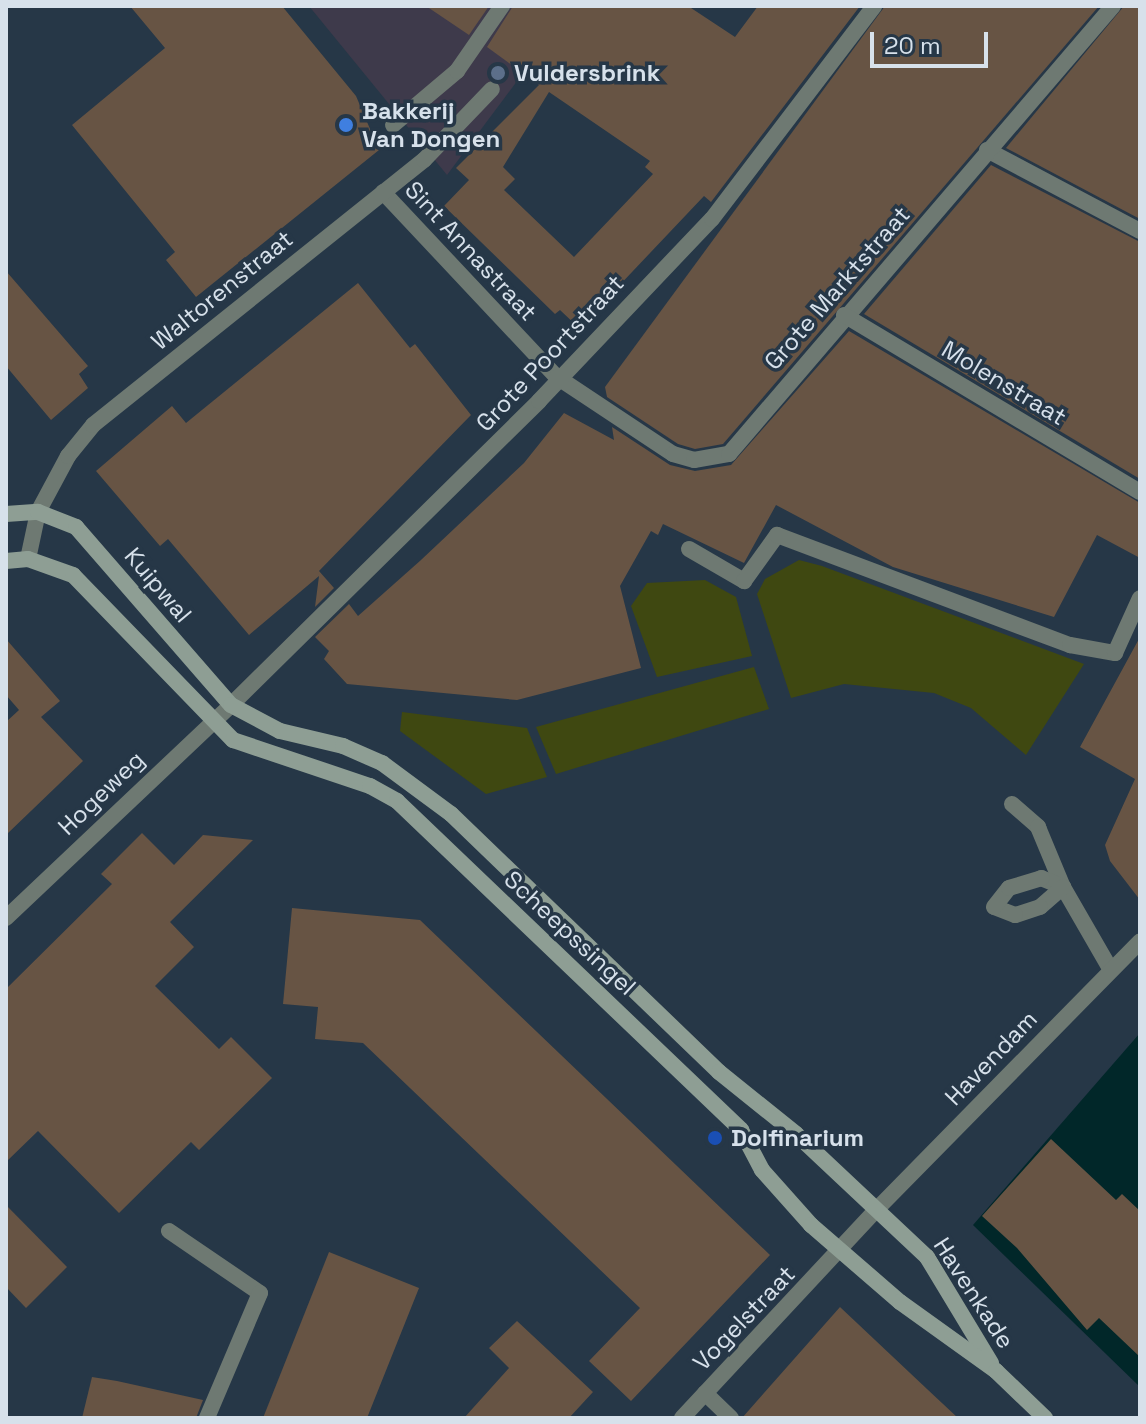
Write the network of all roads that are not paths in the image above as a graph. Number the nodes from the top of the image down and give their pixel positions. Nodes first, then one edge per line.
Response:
1 (502, 6) edge
2 (874, 6) edge
3 (1113, 6) edge
4 (492, 89) dead end
5 (393, 125) dead end
6 (987, 150) junction
7 (383, 192) junction
8 (1140, 231) edge
9 (844, 315) junction
10 (557, 377) junction
11 (1140, 492) edge
12 (38, 512) junction
13 (6, 514) edge
14 (689, 549) dead end
15 (28, 559) junction
16 (6, 561) edge
17 (1140, 598) edge
18 (231, 705) junction
19 (213, 721) junction
20 (1012, 804) dead end
21 (6, 918) edge
22 (1140, 941) edge
23 (1111, 970) junction
24 (877, 1209) junction
25 (169, 1231) dead end
26 (842, 1252) junction
27 (996, 1371) junction
28 (705, 1393) junction
29 (207, 1418) edge
30 (682, 1418) edge
31 (731, 1418) edge
32 (1045, 1418) edge

1 - 5 street
2 - 10 street, Grote Poortstraat
3 - 6 street, Grote Marktstraat
4 - 7 street, Waltorenstraat
6 - 8 street
6 - 9 street, Grote Marktstraat
7 - 10 street, Sint Annastraat
7 - 12 street, Waltorenstraat
9 - 10 street, Grote Marktstraat
9 - 11 street, Molenstraat
10 - 18 street, Grote Poortstraat
12 - 13 street
12 - 15 street, Waltorenstraat
12 - 18 street, Kuipwal
14 - 17 street
15 - 16 street
15 - 19 street, Kuipwal
18 - 19 street, Hogeweg
18 - 24 street, Scheepssingel
19 - 21 street, Hogeweg
19 - 26 street, Scheepssingel
20 - 23 street
22 - 23 street, Havendam
23 - 24 street, Havendam
24 - 26 street, Havendam
24 - 27 street, Havenkade
25 - 29 street
26 - 27 street, Havenkade
26 - 28 street, Vogelstraat
27 - 32 street, Havenkade
28 - 30 street, Vogelstraat
28 - 31 street

